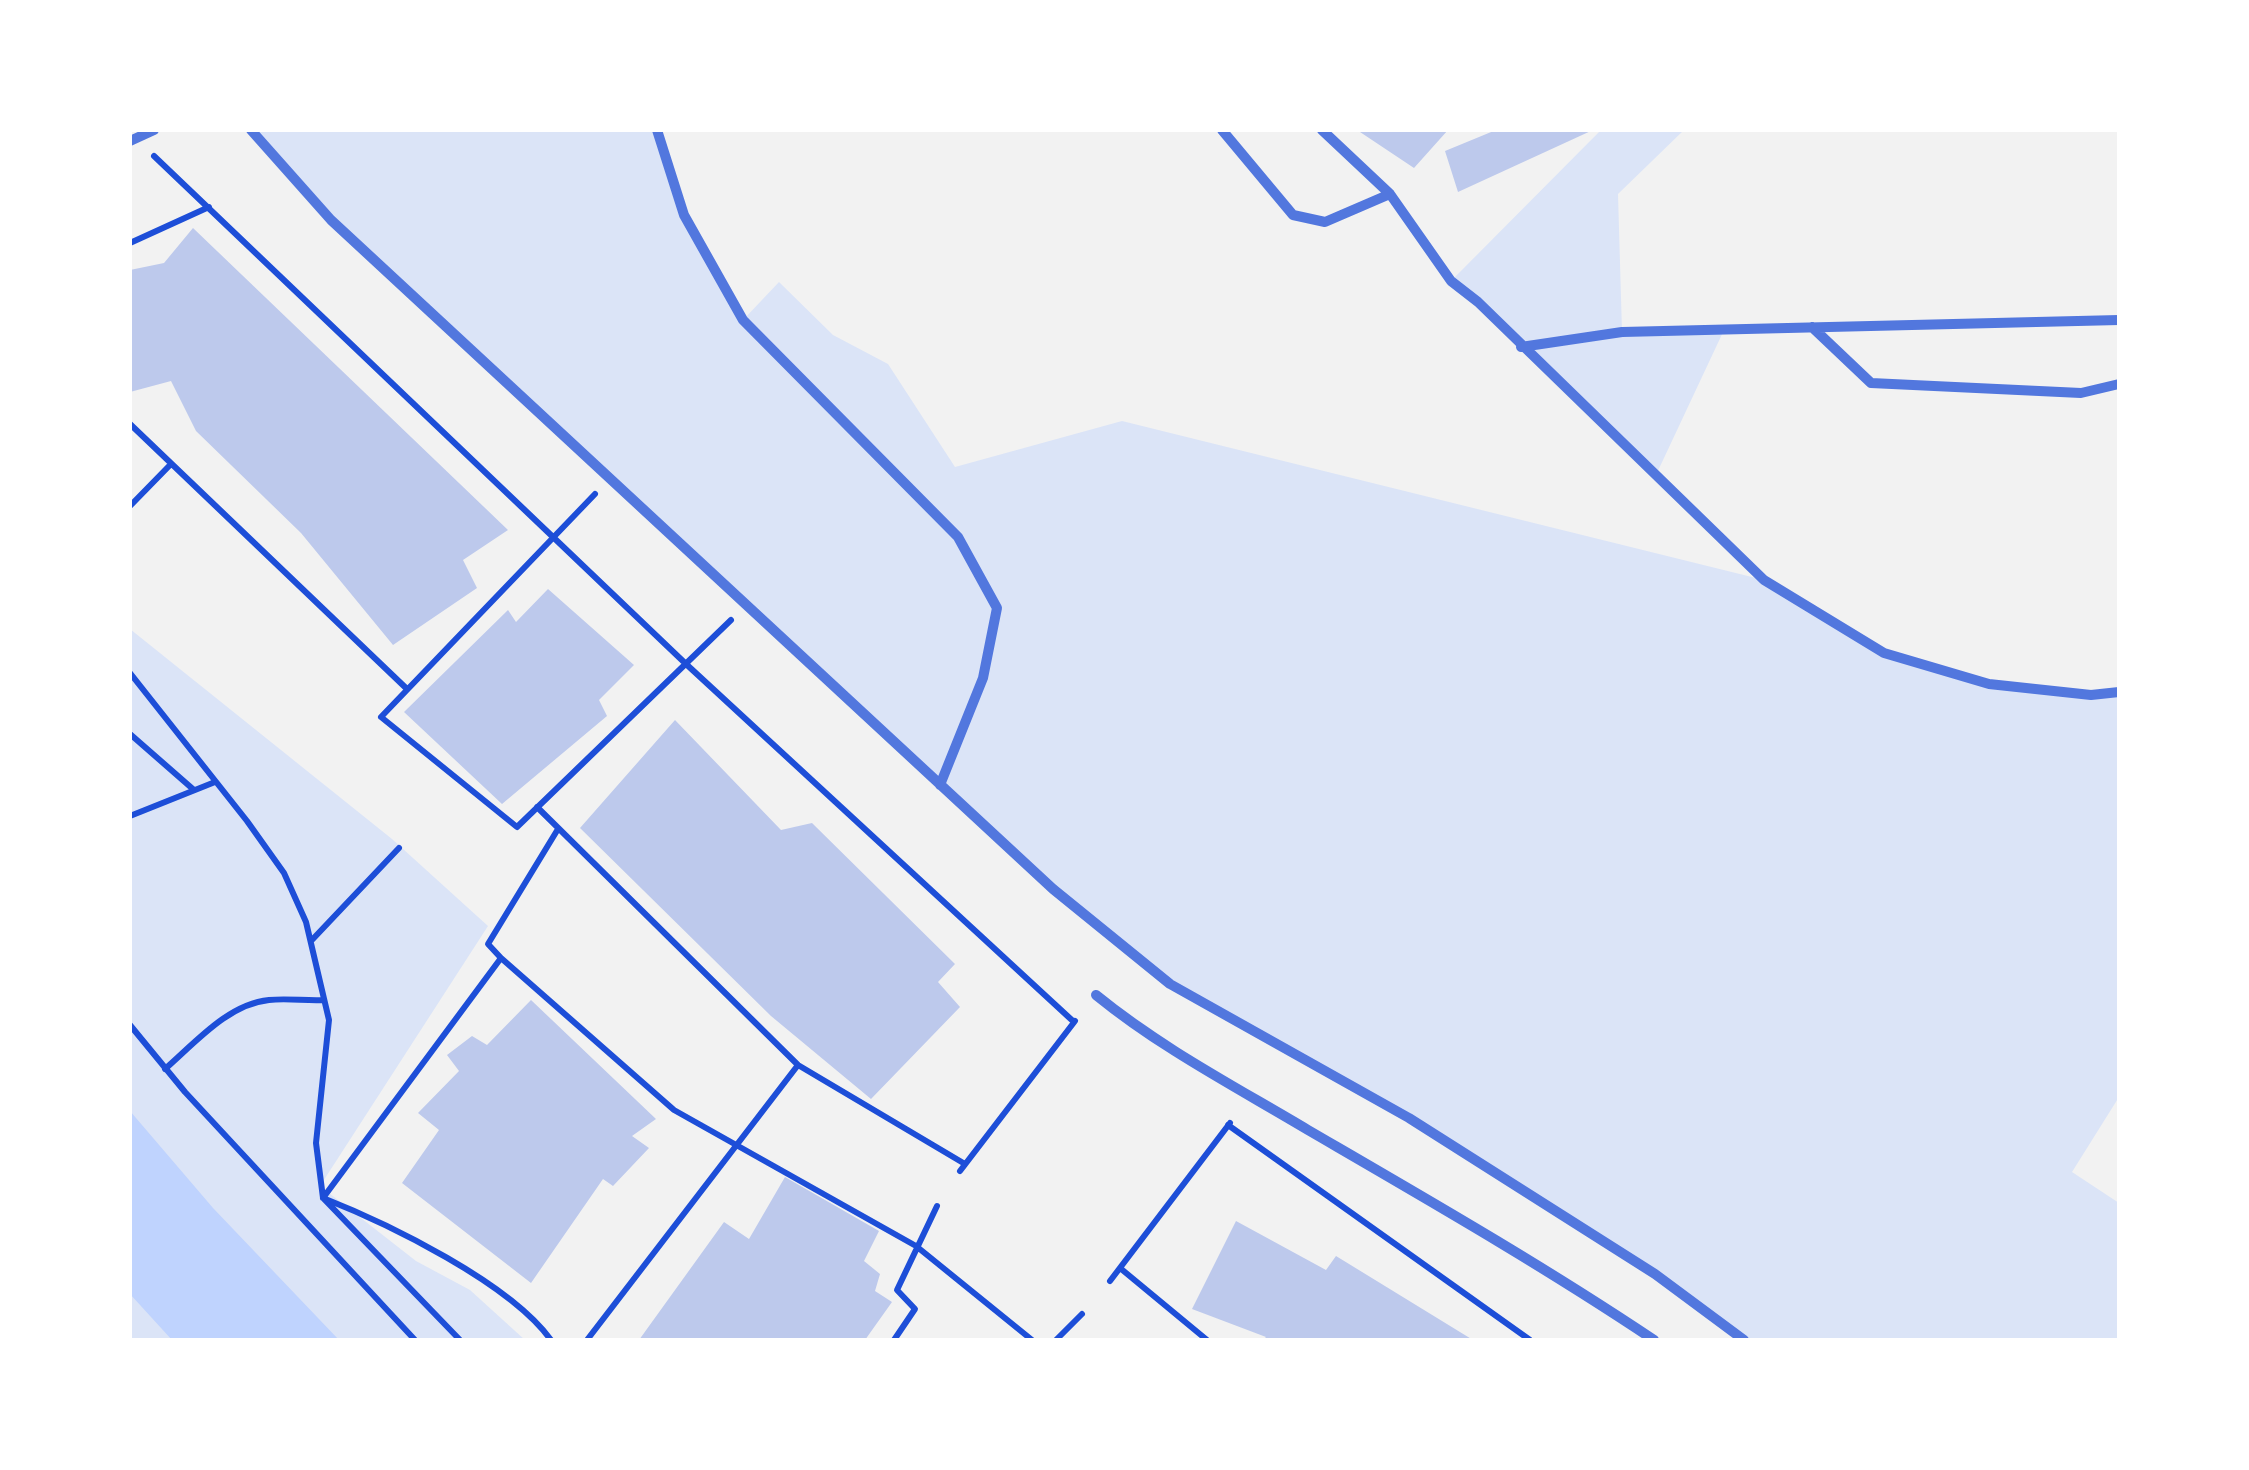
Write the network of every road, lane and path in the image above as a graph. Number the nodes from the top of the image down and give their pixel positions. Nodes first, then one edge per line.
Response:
1 (154, 130) edge
2 (251, 130) edge
3 (657, 130) edge
4 (1222, 130) edge
5 (1322, 130) edge
6 (133, 140) edge
7 (1390, 194) junction
8 (209, 208) junction
9 (130, 243) edge
10 (2119, 320) edge
11 (1812, 327) junction
12 (1521, 346) junction
13 (2119, 384) edge
14 (130, 424) edge
15 (172, 464) junction
16 (610, 478) junction
17 (130, 506) edge
18 (554, 536) junction
19 (747, 605) junction
20 (686, 664) junction
21 (130, 674) edge
22 (407, 689) junction
23 (2119, 692) edge
24 (130, 734) edge
25 (216, 782) junction
26 (462, 782) junction
27 (940, 785) junction
28 (455, 789) dead end
29 (194, 790) junction
30 (537, 807) junction
31 (130, 816) edge
32 (558, 828) junction
33 (399, 848) dead end
34 (310, 942) junction
35 (501, 958) junction
36 (1096, 995) joint
37 (324, 1000) junction
38 (1074, 1022) junction
39 (130, 1025) edge
40 (798, 1066) junction
41 (165, 1069) junction
42 (1250, 1096) junction
43 (1228, 1125) junction
44 (738, 1144) junction
45 (323, 1198) junction
46 (937, 1206) dead end
47 (916, 1246) junction
48 (1120, 1268) junction
49 (1110, 1282) dead end
50 (1082, 1314) dead end
51 (415, 1340) edge
52 (460, 1340) edge
53 (551, 1340) edge
54 (588, 1340) edge
55 (894, 1340) edge
56 (1032, 1340) edge
57 (1056, 1340) edge
58 (1208, 1340) edge
59 (1530, 1340) edge
60 (1654, 1340) edge
61 (1744, 1340) edge

1 - 6 street
2 - 16 street
3 - 27 street
4 - 7 street
5 - 7 street
6 - 8 path
7 - 12 street
8 - 9 path
8 - 18 path
10 - 11 street
11 - 12 street
11 - 13 street
12 - 23 street
14 - 15 path
15 - 17 path
15 - 22 path
16 - 18 path
16 - 19 street
18 - 20 path
18 - 22 path
19 - 20 path
19 - 27 street
20 - 30 path
20 - 38 path
21 - 25 path
22 - 26 path
24 - 29 path
25 - 29 path
25 - 34 path
26 - 28 path
26 - 30 path
27 - 61 street
29 - 31 path
30 - 32 path
32 - 35 path
32 - 40 path
33 - 34 path
34 - 37 path
35 - 44 path
35 - 45 path
36 - 38 path
36 - 42 street
37 - 41 path
37 - 45 path
38 - 40 path
39 - 41 path
40 - 44 path
41 - 51 path
42 - 43 path
42 - 60 street
43 - 48 path
43 - 59 path
44 - 47 path
44 - 54 path
45 - 52 path
45 - 53 path
46 - 47 path
47 - 55 path
47 - 56 path
48 - 49 path
48 - 58 path
50 - 57 path

